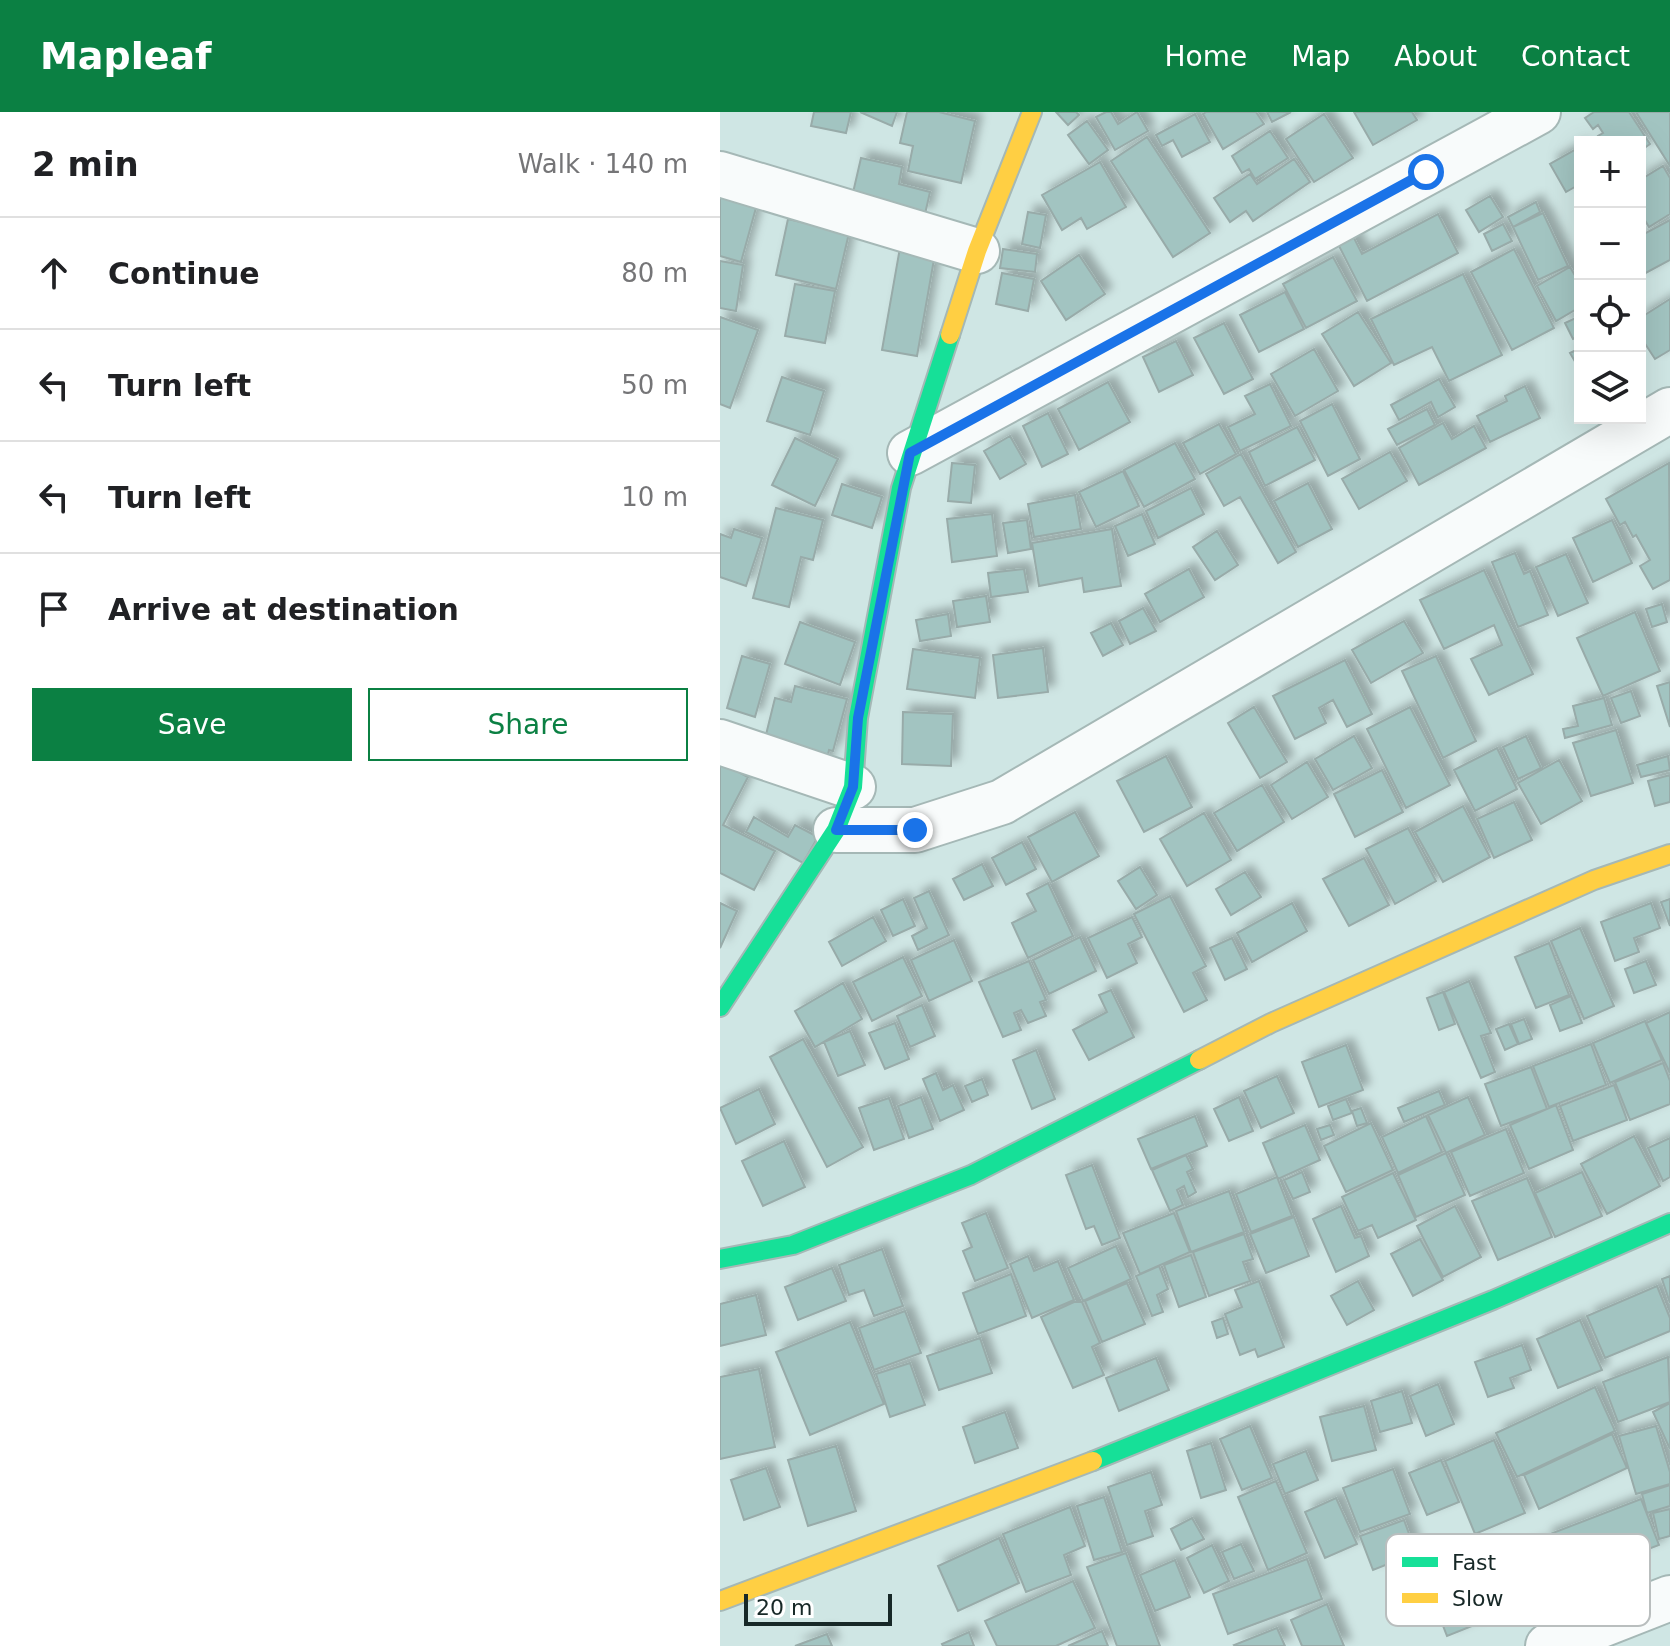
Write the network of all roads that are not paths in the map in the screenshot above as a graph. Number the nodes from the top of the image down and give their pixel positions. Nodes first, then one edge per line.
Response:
1 (1032, 112) edge
2 (1538, 112) edge
3 (720, 174) edge
4 (977, 251) junction
5 (1670, 410) edge
6 (910, 453) junction
7 (720, 742) edge
8 (853, 787) junction
9 (836, 830) junction
10 (1670, 854) edge
11 (720, 1007) edge
12 (1670, 1223) edge
13 (720, 1259) edge
14 (1670, 1598) edge
15 (720, 1601) edge
16 (1650, 1606) edge
17 (1599, 1626) edge
18 (1548, 1646) edge

1 - 4 street
2 - 6 street
3 - 4 street
4 - 6 street
5 - 9 street
6 - 8 street
7 - 8 street
8 - 9 street
9 - 11 street
10 - 13 street
12 - 15 street
14 - 16 street
17 - 18 street

